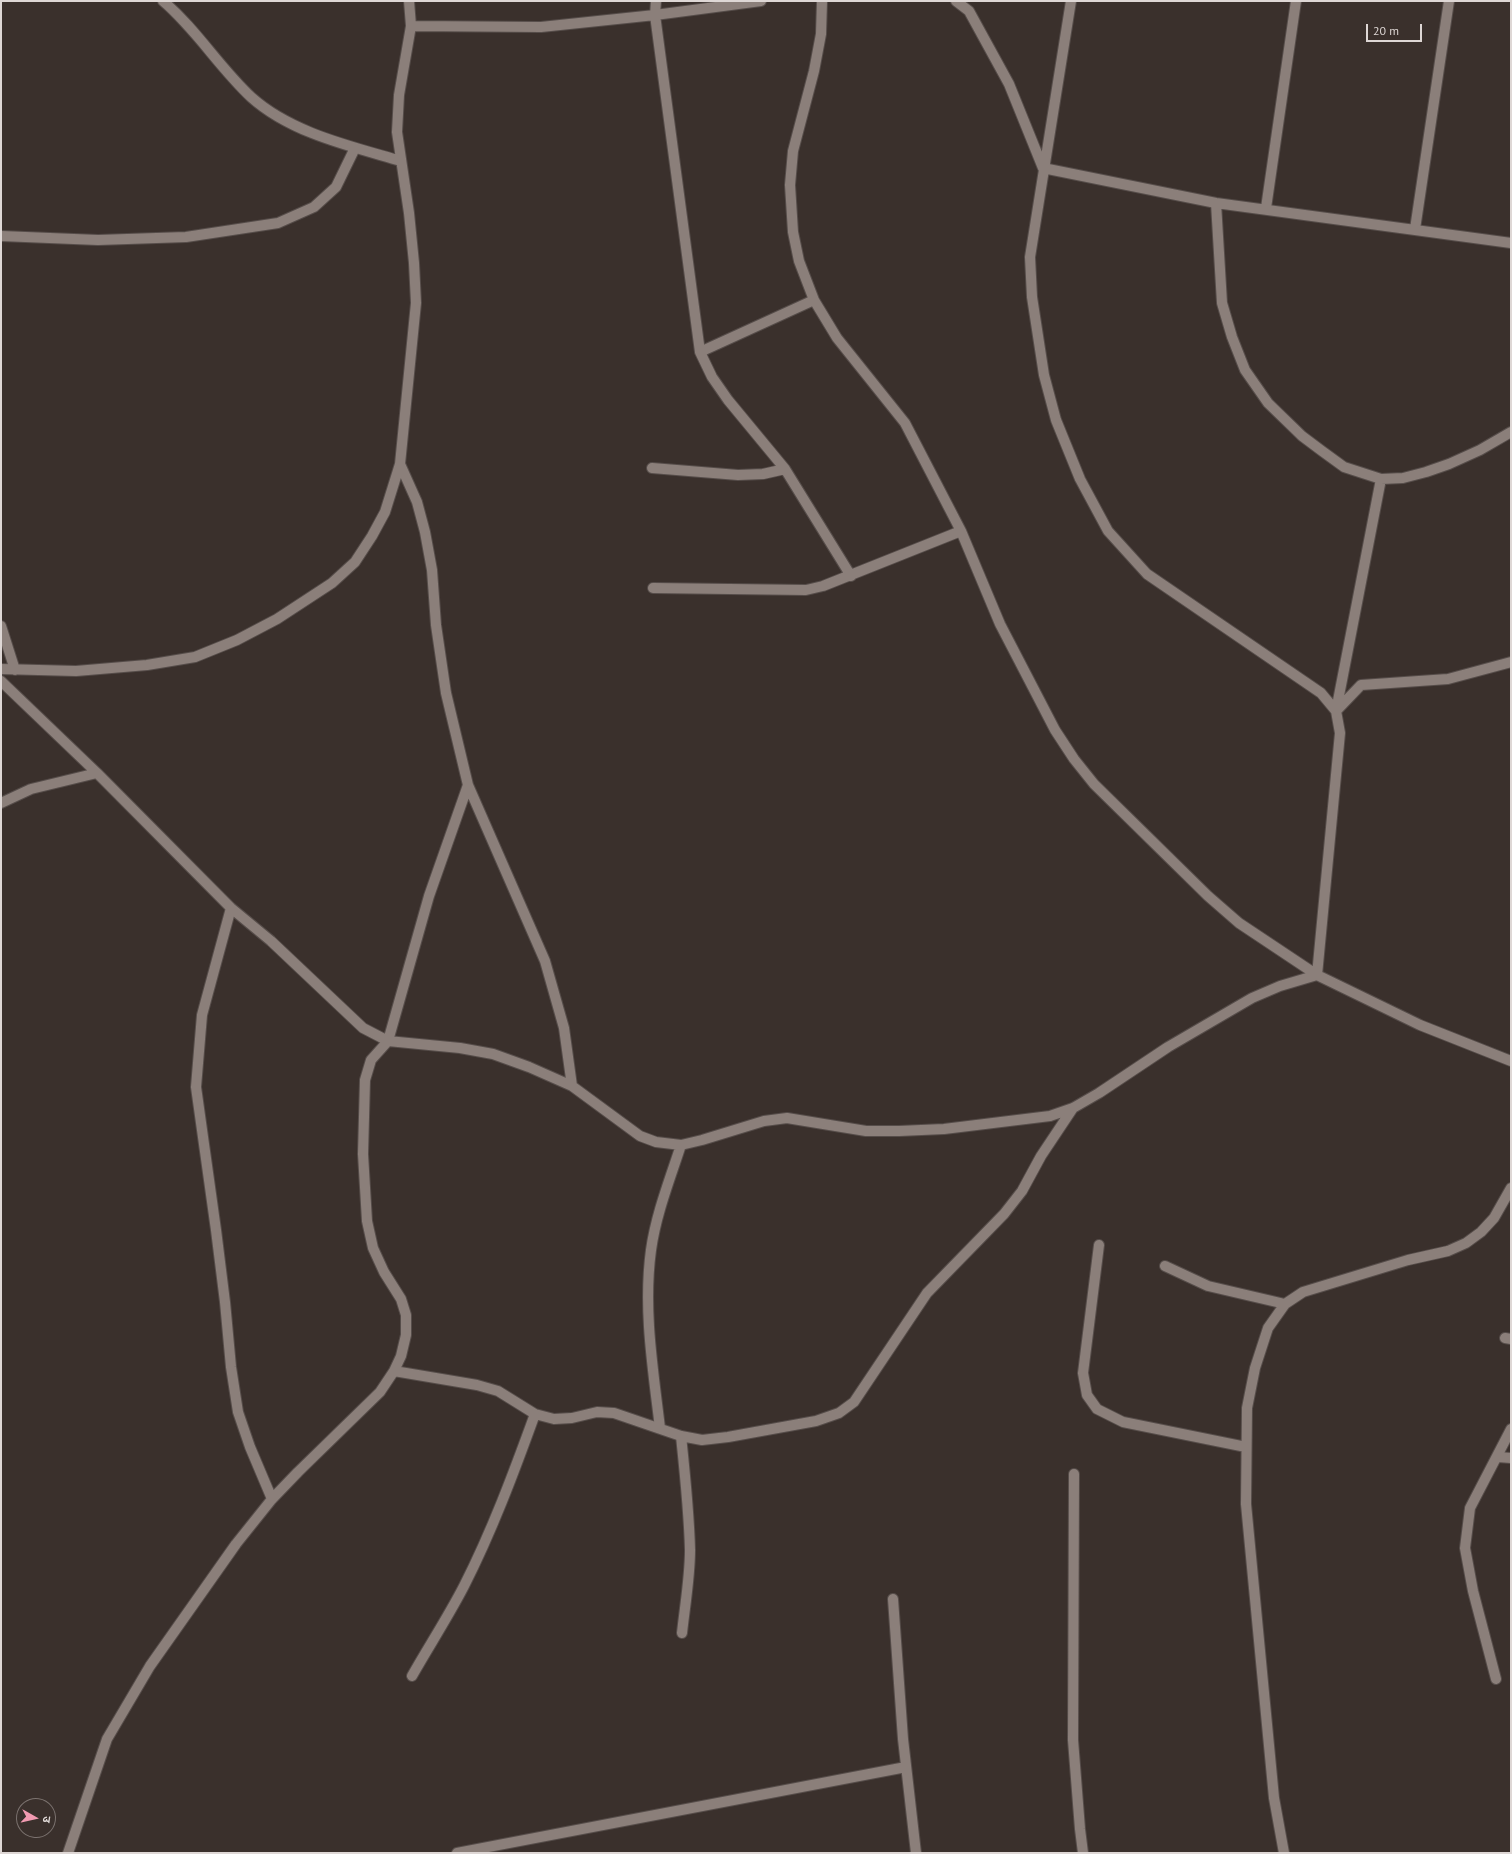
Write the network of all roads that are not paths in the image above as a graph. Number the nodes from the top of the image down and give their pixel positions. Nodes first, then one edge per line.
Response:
1 (163, 1) edge
2 (409, 1) edge
3 (656, 1) edge
4 (761, 1) edge
5 (822, 1) edge
6 (956, 1) edge
7 (1071, 1) edge
8 (1296, 1) edge
9 (1449, 1) edge
10 (732, 3) edge
11 (655, 15) junction
12 (411, 26) junction
13 (355, 148) junction
14 (401, 161) junction
15 (1043, 168) junction
16 (1216, 203) junction
17 (1266, 208) junction
18 (1415, 229) junction
19 (1, 236) edge
20 (1511, 243) edge
21 (814, 300) junction
22 (700, 352) junction
23 (1511, 432) edge
24 (400, 464) junction
25 (652, 468) dead end
26 (785, 469) junction
27 (1381, 479) junction
28 (961, 531) junction
29 (850, 576) junction
30 (653, 588) dead end
31 (1, 626) edge
32 (1511, 662) edge
33 (1, 669) edge
34 (15, 670) junction
35 (1, 681) edge
36 (1336, 711) junction
37 (97, 772) junction
38 (468, 785) junction
39 (1, 802) edge
40 (230, 908) junction
41 (1317, 975) junction
42 (388, 1041) junction
43 (1511, 1061) edge
44 (572, 1086) junction
45 (1073, 1108) junction
46 (681, 1145) junction
47 (1511, 1188) edge
48 (1099, 1245) dead end
49 (1165, 1266) dead end
50 (1285, 1304) junction
51 (394, 1371) junction
52 (535, 1414) junction
53 (660, 1428) junction
54 (1511, 1430) edge
55 (681, 1436) junction
56 (1246, 1447) junction
57 (1498, 1457) junction
58 (1511, 1458) edge
59 (1074, 1474) dead end
60 (272, 1499) junction
61 (893, 1599) dead end
62 (682, 1633) dead end
63 (412, 1676) dead end
64 (1496, 1679) dead end
65 (906, 1767) junction
66 (68, 1853) edge
67 (457, 1853) edge
68 (916, 1853) edge
69 (1083, 1853) edge
70 (1284, 1853) edge

1 - 13 street
2 - 12 street
3 - 11 street
4 - 10 street
5 - 21 street
6 - 15 street
7 - 15 street
8 - 17 street
9 - 18 street
10 - 11 street
11 - 12 street
11 - 22 street
12 - 14 street
13 - 14 street
13 - 19 street
14 - 24 street
15 - 16 street
15 - 36 street
16 - 17 street
16 - 27 street
17 - 18 street
18 - 20 street
21 - 22 street
21 - 28 street
22 - 26 street
23 - 27 street
24 - 34 street
24 - 38 street
25 - 26 street
26 - 29 street
27 - 36 street
28 - 29 street
28 - 41 street
29 - 30 street
31 - 34 street
32 - 36 street
33 - 34 street
35 - 37 street
36 - 41 street
37 - 39 street
37 - 40 street
38 - 42 street
38 - 44 street
40 - 42 street
40 - 60 street
41 - 43 street
41 - 45 street
42 - 44 street
42 - 51 street
44 - 46 street
45 - 46 street
45 - 55 street
46 - 53 street
47 - 50 street
48 - 56 street
49 - 50 street
50 - 56 street
51 - 52 street
51 - 60 street
52 - 53 street
52 - 63 street
53 - 55 street
54 - 57 street
55 - 62 street
56 - 70 street
57 - 58 street
57 - 64 street
59 - 69 street
60 - 66 street
61 - 65 street
65 - 67 street
65 - 68 street

